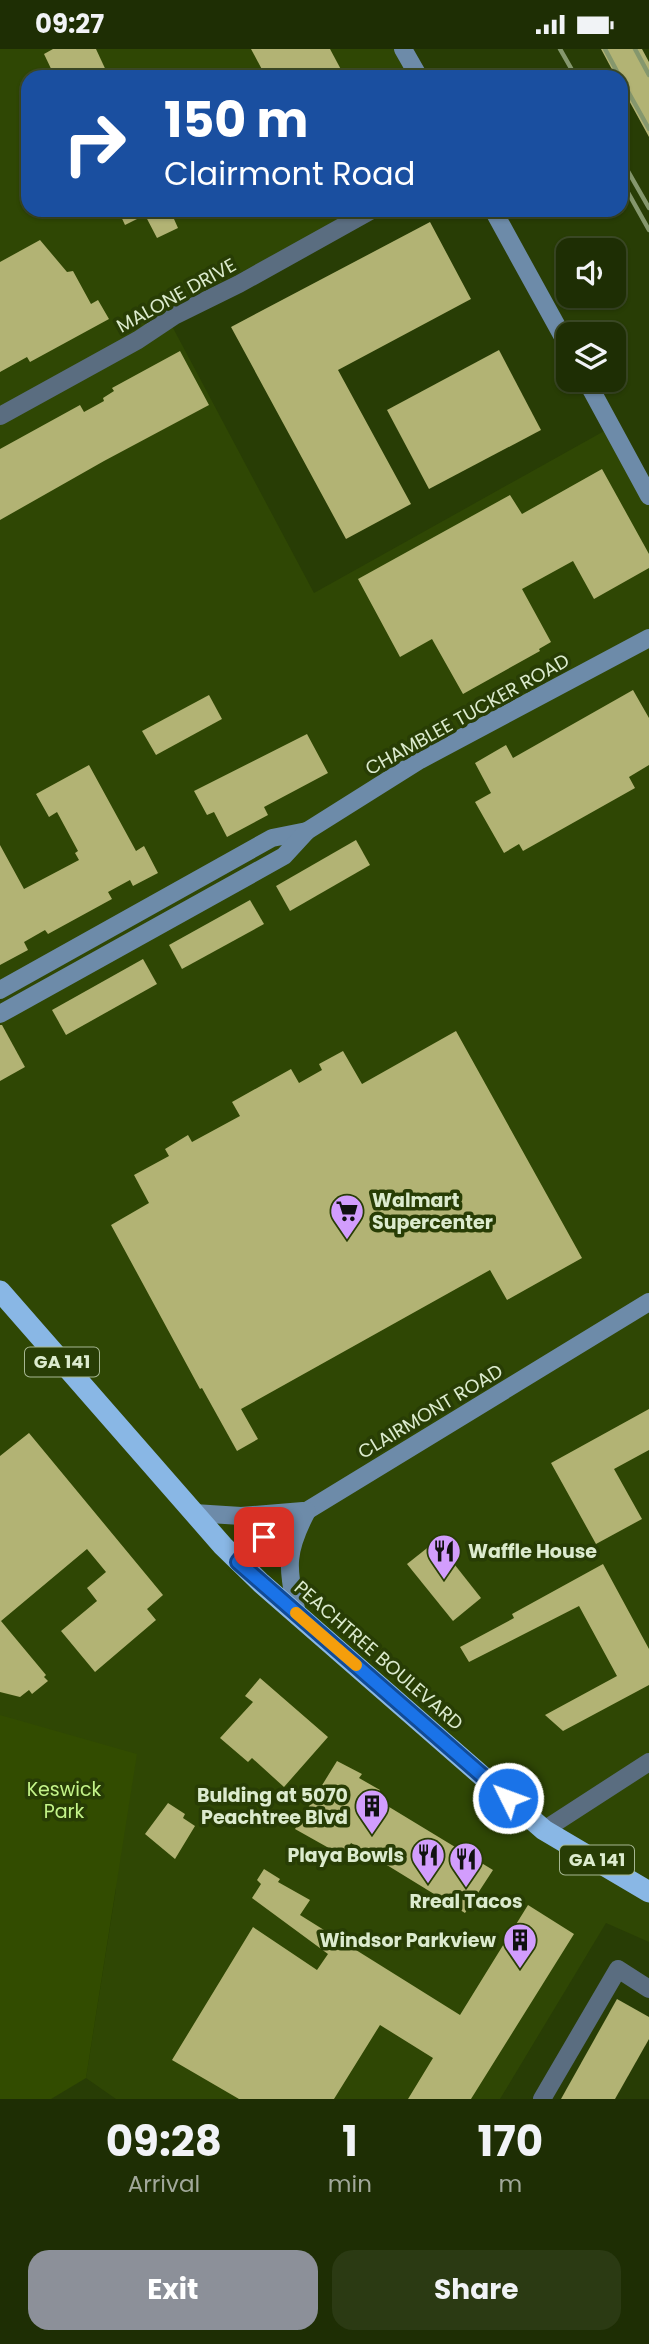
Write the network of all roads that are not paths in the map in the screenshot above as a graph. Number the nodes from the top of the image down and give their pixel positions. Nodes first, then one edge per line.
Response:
1 (403, 49) edge
2 (415, 70) edge
3 (359, 217) edge
4 (497, 217) edge
5 (556, 324) edge
6 (593, 392) edge
7 (0, 416) edge
8 (649, 496) edge
9 (649, 638) edge
10 (307, 831) junction
11 (0, 990) edge
12 (0, 1014) edge
13 (0, 1291) edge
14 (649, 1303) edge
15 (309, 1509) junction
16 (194, 1513) junction
17 (238, 1562) junction
18 (297, 1614) junction
19 (649, 1762) edge
20 (544, 1830) junction
21 (649, 1892) edge
22 (649, 1989) edge
23 (542, 2099) edge

1 - 2 main road
3 - 7 street, MALONE DRIVE
4 - 5 main road
6 - 8 main road
9 - 10 main road, CHAMBLEE TUCKER ROAD
10 - 11 main road, CHAMBLEE TUCKER ROAD
10 - 12 main road, CHAMBLEE TUCKER ROAD
13 - 16 highway, PEACHTREE BOULEVARD / GA 141
14 - 15 main road, CLAIRMONT ROAD
15 - 16 main road
15 - 17 main road, CLAIRMONT ROAD
15 - 18 main road
16 - 17 highway, PEACHTREE BOULEVARD / GA 141
17 - 18 highway, PEACHTREE BOULEVARD / GA 141
18 - 20 highway, PEACHTREE BOULEVARD / GA 141
19 - 20 street
20 - 21 highway, PEACHTREE BOULEVARD / GA 141
22 - 23 street

